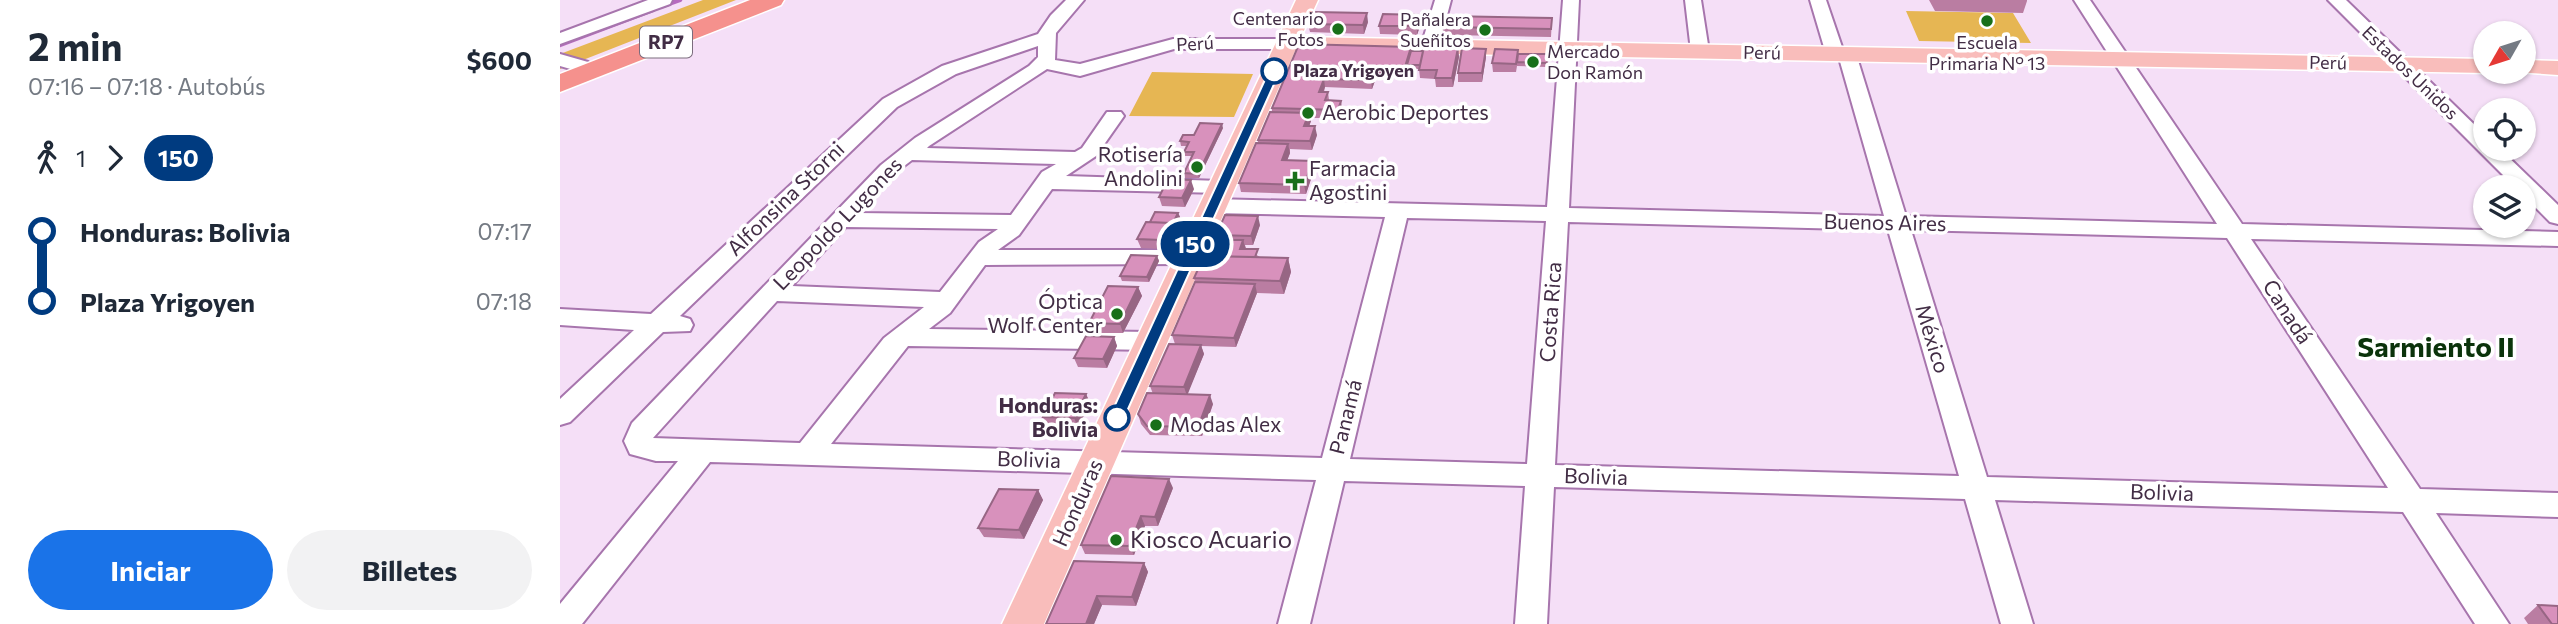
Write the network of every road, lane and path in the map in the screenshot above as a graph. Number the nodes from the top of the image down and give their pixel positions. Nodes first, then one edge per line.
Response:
1 (664, 0) edge
2 (749, 0) edge
3 (772, 0) edge
4 (1076, 0) edge
5 (1307, 0) edge
6 (1443, 0) edge
7 (1570, 0) edge
8 (1693, 0) edge
9 (1818, 0) edge
10 (2082, 0) edge
11 (2336, 0) edge
12 (1047, 37) junction
13 (560, 39) edge
14 (1287, 44) junction
15 (1430, 46) junction
16 (1567, 49) junction
17 (1700, 51) junction
18 (1841, 54) junction
19 (2121, 59) junction
20 (1043, 64) junction
21 (2402, 65) junction
22 (2473, 66) edge
23 (567, 67) edge
24 (2536, 67) edge
25 (2558, 68) edge
26 (560, 84) edge
27 (1114, 116) dead end
28 (2473, 134) edge
29 (905, 154) junction
30 (1081, 158) junction
31 (2500, 161) edge
32 (1047, 182) junction
33 (1217, 197) junction
34 (1398, 211) junction
35 (1557, 215) junction
36 (2558, 217) edge
37 (839, 220) junction
38 (1018, 222) junction
39 (1898, 223) junction
40 (2234, 231) junction
41 (2558, 239) edge
42 (1189, 257) junction
43 (979, 258) junction
44 (770, 293) junction
45 (947, 300) junction
46 (560, 317) edge
47 (669, 324) junction
48 (902, 337) junction
49 (1152, 341) junction
50 (560, 415) edge
51 (638, 441) joint
52 (702, 452) junction
53 (807, 454) junction
54 (1096, 462) junction
55 (1333, 469) junction
56 (1541, 475) junction
57 (1977, 488) junction
58 (2412, 501) junction
59 (2558, 505) edge
60 (563, 624) edge
61 (1023, 624) edge
62 (1294, 624) edge
63 (1531, 624) edge
64 (2017, 624) edge
65 (2493, 624) edge

1 - 13 street
2 - 23 highway, RP7
3 - 26 highway, RP7
4 - 12 street
5 - 14 main road, Honduras
6 - 15 street
7 - 16 street, Costa Rica
8 - 17 street
9 - 18 street, México
10 - 19 street, Canadá
11 - 21 street, Estados Unidos
12 - 20 street
12 - 47 street, Alfonsina Storni
14 - 15 main road, Perú
14 - 20 street, Perú
14 - 33 main road, Honduras
15 - 16 main road, Perú
16 - 17 main road, Perú
16 - 35 street, Costa Rica
17 - 18 main road, Perú
18 - 19 main road, Perú
18 - 39 street, México
19 - 21 main road, Perú
19 - 40 street, Canadá
20 - 29 street, Leopoldo Lugones
21 - 22 main road, Perú
21 - 28 street, Estados Unidos
24 - 25 main road
27 - 30 street
29 - 30 street
29 - 37 street, Leopoldo Lugones
30 - 32 street
31 - 36 street, Estados Unidos
32 - 33 street, Buenos Aires
32 - 38 street
33 - 34 street, Buenos Aires
33 - 42 main road, Honduras
34 - 35 street, Buenos Aires
34 - 55 street, Panamá
35 - 39 street, Buenos Aires
35 - 56 street, Costa Rica
37 - 38 street
37 - 44 street, Leopoldo Lugones
38 - 43 street
39 - 40 street, Buenos Aires
39 - 57 street, México
40 - 41 street, Buenos Aires
40 - 58 street, Canadá
42 - 43 street
42 - 49 main road, Honduras
43 - 45 street
44 - 45 street
44 - 51 street, Leopoldo Lugones
45 - 48 street
46 - 47 street
47 - 50 street, Alfonsina Storni
48 - 49 street
48 - 53 street
49 - 54 main road, Honduras
51 - 52 street, Bolivia
52 - 53 street, Bolivia
52 - 60 street
53 - 54 street, Bolivia
54 - 55 street, Bolivia
54 - 61 main road, Honduras
55 - 56 street, Bolivia
55 - 62 street, Panamá
56 - 57 street, Bolivia
56 - 63 street, Costa Rica
57 - 58 street, Bolivia
57 - 64 street, México
58 - 59 street, Bolivia
58 - 65 street, Canadá

